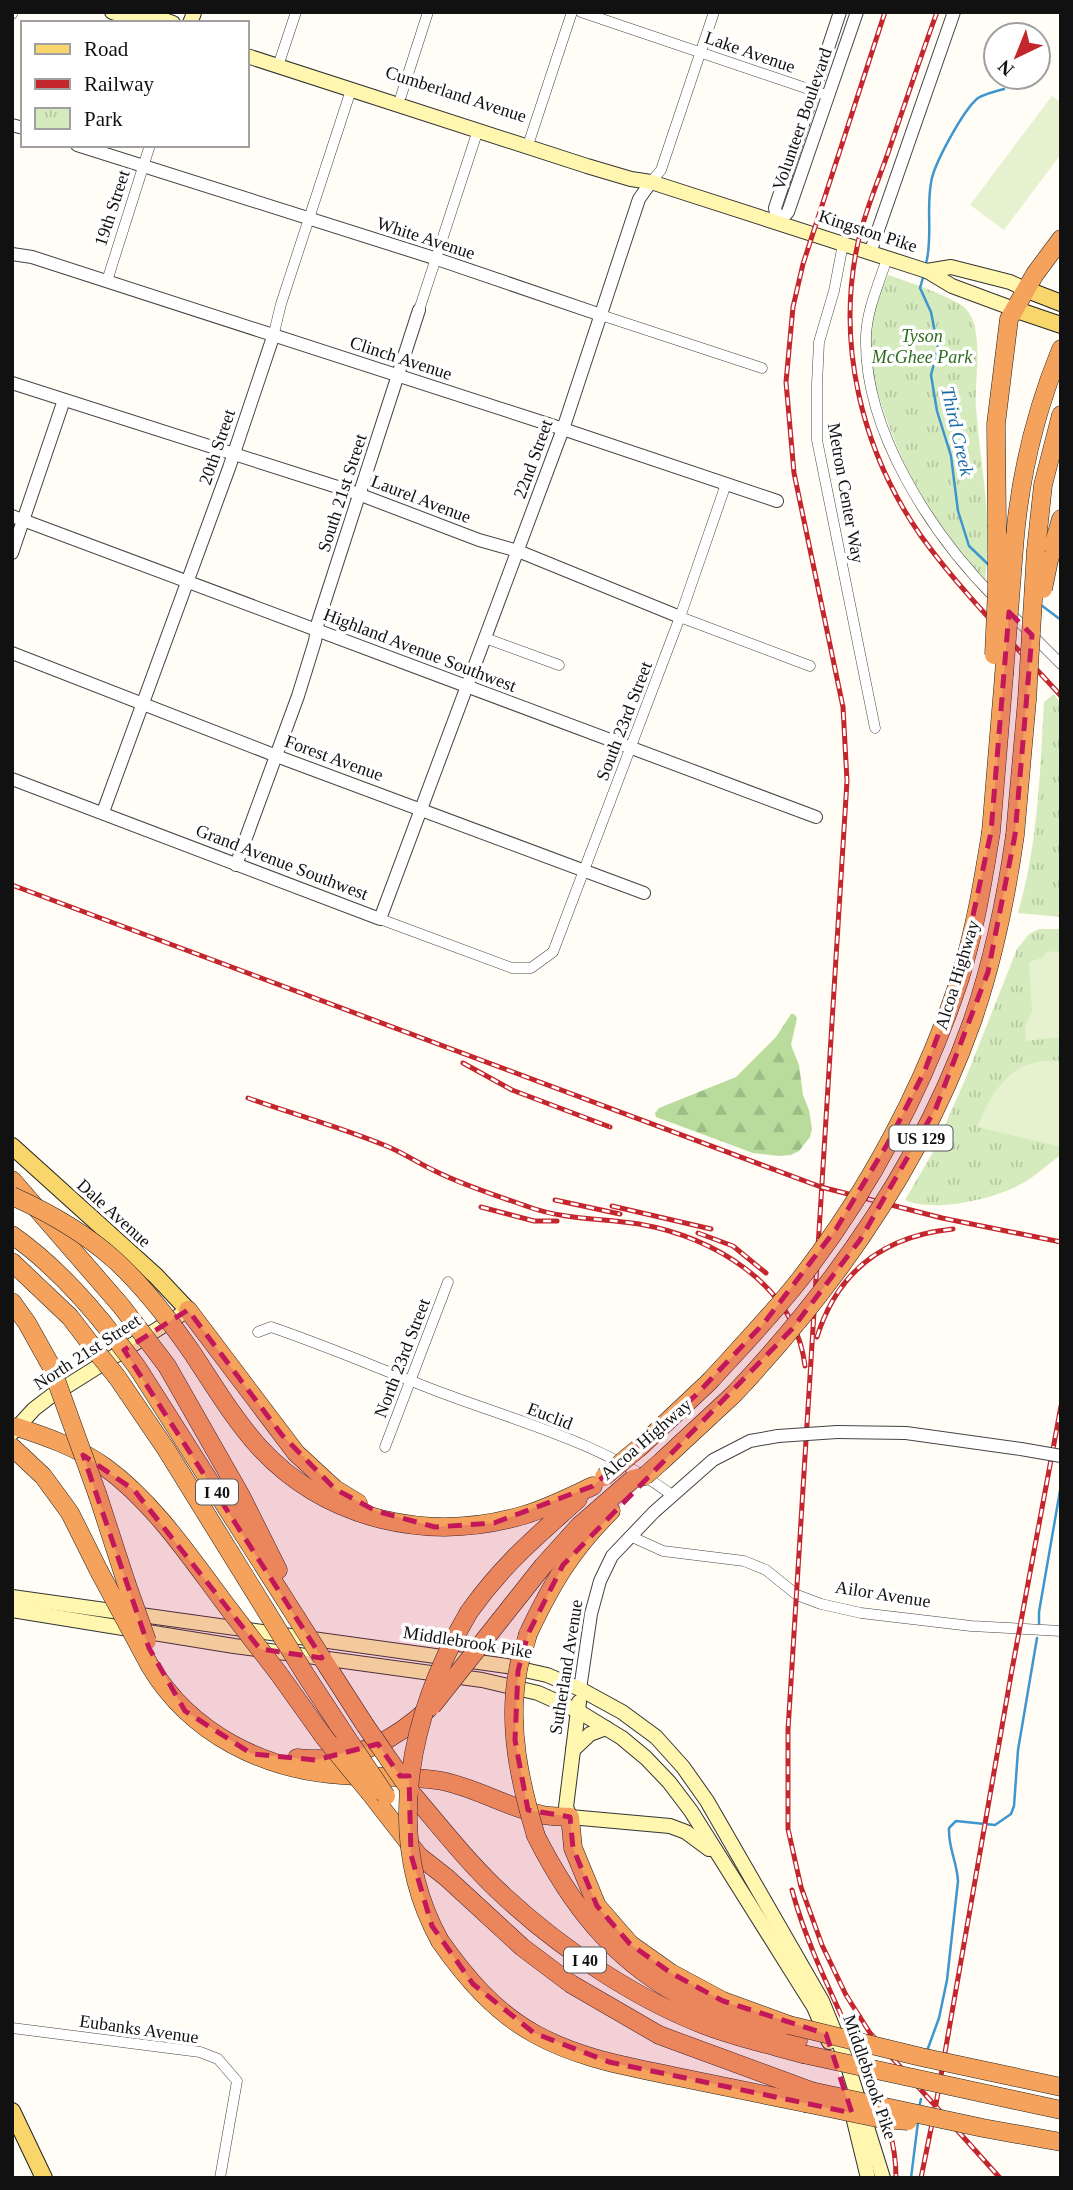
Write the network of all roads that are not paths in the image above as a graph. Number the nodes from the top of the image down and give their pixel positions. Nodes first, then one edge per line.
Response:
1 (112, 12) edge
2 (142, 12) edge
3 (296, 12) edge
4 (428, 12) edge
5 (572, 12) edge
6 (581, 12) edge
7 (714, 12) edge
8 (839, 12) edge
9 (858, 12) edge
10 (954, 12) edge
11 (138, 21) edge
12 (167, 21) edge
13 (248, 46) edge
14 (701, 52) junction
15 (248, 56) edge
16 (279, 62) junction
17 (352, 85) junction
18 (813, 91) junction
19 (401, 96) junction
20 (829, 96) junction
21 (479, 126) junction
22 (530, 139) junction
23 (83, 147) edge
24 (149, 147) edge
25 (144, 166) junction
26 (651, 182) junction
27 (310, 219) junction
28 (778, 223) junction
29 (796, 229) joint
30 (1061, 239) edge
31 (843, 244) junction
32 (870, 253) junction
33 (12, 254) edge
34 (434, 258) junction
35 (887, 258) junction
36 (928, 271) junction
37 (107, 282) junction
38 (1025, 289) junction
39 (1061, 303) edge
40 (1014, 309) junction
41 (419, 310) joint
42 (601, 315) junction
43 (1061, 325) edge
44 (273, 337) junction
45 (1060, 350) edge
46 (762, 368) dead end
47 (399, 376) junction
48 (12, 383) edge
49 (64, 400) junction
50 (1061, 415) edge
51 (563, 429) junction
52 (234, 454) junction
53 (726, 484) junction
54 (360, 495) junction
55 (777, 501) dead end
56 (18, 518) edge
57 (1061, 519) edge
58 (518, 551) junction
59 (12, 553) edge
60 (1043, 555) junction
61 (188, 582) junction
62 (680, 617) junction
63 (317, 630) junction
64 (485, 638) junction
65 (12, 653) edge
66 (559, 664) dead end
67 (1061, 664) edge
68 (810, 666) dead end
69 (999, 667) junction
70 (468, 687) junction
71 (143, 704) junction
72 (875, 728) dead end
73 (629, 749) junction
74 (277, 756) junction
75 (12, 779) edge
76 (422, 809) junction
77 (103, 812) junction
78 (816, 817) dead end
79 (236, 865) junction
80 (584, 871) junction
81 (644, 893) dead end
82 (380, 919) junction
83 (540, 964) joint
84 (12, 1146) edge
85 (12, 1180) edge
86 (12, 1196) edge
87 (12, 1235) edge
88 (12, 1262) edge
89 (448, 1282) dead end
90 (12, 1302) edge
91 (188, 1310) junction
92 (258, 1332) dead end
93 (409, 1381) junction
94 (14, 1428) edge
95 (12, 1447) edge
96 (385, 1447) dead end
97 (1061, 1456) edge
98 (12, 1468) edge
99 (43, 1476) junction
100 (598, 1481) junction
101 (625, 1492) junction
102 (673, 1496) junction
103 (410, 1525) junction
104 (630, 1536) junction
105 (12, 1597) edge
106 (12, 1610) edge
107 (299, 1617) junction
108 (1061, 1631) edge
109 (154, 1667) junction
110 (580, 1689) junction
111 (578, 1710) junction
112 (606, 1728) junction
113 (573, 1750) junction
114 (252, 1754) junction
115 (378, 1795) junction
116 (691, 1811) junction
117 (570, 1817) junction
118 (738, 1855) junction
119 (718, 1857) junction
120 (783, 1946) junction
121 (12, 2028) edge
122 (805, 2050) junction
123 (1061, 2087) edge
124 (808, 2097) junction
125 (1061, 2110) edge
126 (12, 2111) edge
127 (1061, 2141) edge
128 (44, 2178) edge
129 (220, 2178) edge
130 (868, 2178) edge
131 (883, 2178) edge

1 - 11 main road
2 - 12 main road
3 - 16 street
4 - 19 street
5 - 22 street
6 - 14 street, Lake Avenue
7 - 14 street, 22nd Street
8 - 18 street, Volunteer Boulevard
9 - 20 street, Volunteer Boulevard
10 - 32 street
13 - 16 main road, Cumberland Avenue
14 - 18 street, Lake Avenue
14 - 26 street, 22nd Street
15 - 16 main road, Cumberland Avenue
16 - 17 main road, Cumberland Avenue
17 - 19 main road, Cumberland Avenue
17 - 21 main road, Cumberland Avenue
17 - 27 street, 20th Street
18 - 20 street, Lake Avenue
18 - 28 street, Volunteer Boulevard
19 - 21 main road, Cumberland Avenue
20 - 28 street, Volunteer Boulevard
21 - 22 main road, Cumberland Avenue
21 - 26 main road, Cumberland Avenue
21 - 34 street, South 21st Street
22 - 26 main road, Cumberland Avenue
23 - 25 street, White Avenue
24 - 25 street, 19th Street
25 - 27 street, White Avenue
25 - 37 street, 19th Street
26 - 28 main road, Cumberland Avenue
26 - 42 street, 22nd Street
27 - 34 street, White Avenue
27 - 44 street, 20th Street
28 - 29 main road, Cumberland Avenue
29 - 31 main road, Kingston Pike
30 - 38 highway
31 - 32 main road, Kingston Pike
31 - 72 street, Metron Center Way
32 - 35 main road, Kingston Pike
33 - 37 street, Clinch Avenue
34 - 41 street, South 21st Street
34 - 42 street, White Avenue
35 - 36 main road, Kingston Pike
35 - 67 street
36 - 38 main road, Kingston Pike
36 - 40 main road, Kingston Pike
37 - 44 street, Clinch Avenue
38 - 39 main road, Kingston Pike
38 - 40 highway
40 - 43 main road, Kingston Pike
40 - 69 highway, bridge
41 - 47 street, South 21st Street
42 - 46 street, White Avenue
42 - 51 street, 22nd Street
44 - 47 street, Clinch Avenue
44 - 52 street, 20th Street
45 - 69 highway, Alcoa Highway / US 129, bridge
47 - 51 street, Clinch Avenue
47 - 54 street, South 21st Street
48 - 49 street, Laurel Avenue
49 - 52 street, Laurel Avenue
49 - 56 street
50 - 60 highway, Alcoa Highway / US 129
51 - 53 street, Clinch Avenue
51 - 58 street, 22nd Street
52 - 54 street, Laurel Avenue
52 - 61 street, 20th Street
53 - 55 street, Clinch Avenue
53 - 62 street, South 23rd Street
54 - 58 street, Laurel Avenue
54 - 63 street, South 21st Street
56 - 59 street
56 - 61 street, Highland Avenue Southwest
57 - 60 highway
58 - 62 street, Laurel Avenue
58 - 64 street, 22nd Street
60 - 101 highway, Alcoa Highway / US 129, bridge
61 - 63 street, Highland Avenue Southwest
61 - 71 street, 20th Street
62 - 68 street, Laurel Avenue
62 - 73 street, South 23rd Street
63 - 70 street, Highland Avenue Southwest
63 - 74 street, South 21st Street
64 - 66 street
64 - 70 street, 22nd Street
65 - 71 street, Forest Avenue
69 - 100 highway, Alcoa Highway / US 129, bridge
70 - 73 street, Highland Avenue Southwest
70 - 76 street, 22nd Street
71 - 74 street, Forest Avenue
71 - 77 street, 20th Street
73 - 78 street, Highland Avenue Southwest
73 - 80 street, South 23rd Street
74 - 76 street, Forest Avenue
74 - 79 street, South 21st Street
75 - 77 street, Grand Avenue Southwest
76 - 80 street, Forest Avenue
76 - 82 street, 22nd Street
77 - 79 street, Grand Avenue Southwest
79 - 82 street, Grand Avenue Southwest
80 - 81 street, Forest Avenue
80 - 83 street, South 23rd Street
82 - 83 street, Grand Avenue Southwest
84 - 91 main road, Dale Avenue
85 - 107 highway, bridge
86 - 103 highway, bridge
87 - 107 highway, I 40, bridge
88 - 115 highway, I 40, bridge
89 - 93 street, North 23rd Street
90 - 109 highway, bridge
91 - 94 main road, North 21st Street
91 - 103 highway
92 - 93 street, Euclid
93 - 96 street, North 23rd Street
93 - 102 street, Euclid
94 - 115 highway, bridge
95 - 99 highway
97 - 102 street, Sutherland Avenue, bridge
98 - 99 highway
99 - 109 highway, bridge
100 - 103 highway
100 - 124 highway, bridge
101 - 114 highway, bridge
101 - 122 highway, bridge
102 - 104 street, Sutherland Avenue
104 - 108 street, Ailor Avenue
104 - 110 street, Sutherland Avenue
105 - 110 main road, Middlebrook Pike
106 - 111 main road, Middlebrook Pike
107 - 122 highway, I 40, bridge
109 - 114 highway
110 - 111 main road, Sutherland Avenue
110 - 118 main road, Middlebrook Pike
111 - 112 main road, Middlebrook Pike
111 - 113 main road, Sutherland Avenue
112 - 113 main road
112 - 116 main road, Middlebrook Pike
113 - 117 main road, Sutherland Avenue
114 - 117 highway
115 - 124 highway, I 40
116 - 118 main road
116 - 119 main road, Middlebrook Pike
117 - 119 main road
117 - 123 highway, bridge
118 - 120 main road, Middlebrook Pike
119 - 120 main road, Middlebrook Pike
120 - 130 main road, Middlebrook Pike
120 - 131 main road, Middlebrook Pike
121 - 129 street, Eubanks Avenue
122 - 125 highway, I 40, bridge
124 - 127 highway, I 40, bridge
126 - 128 main road

